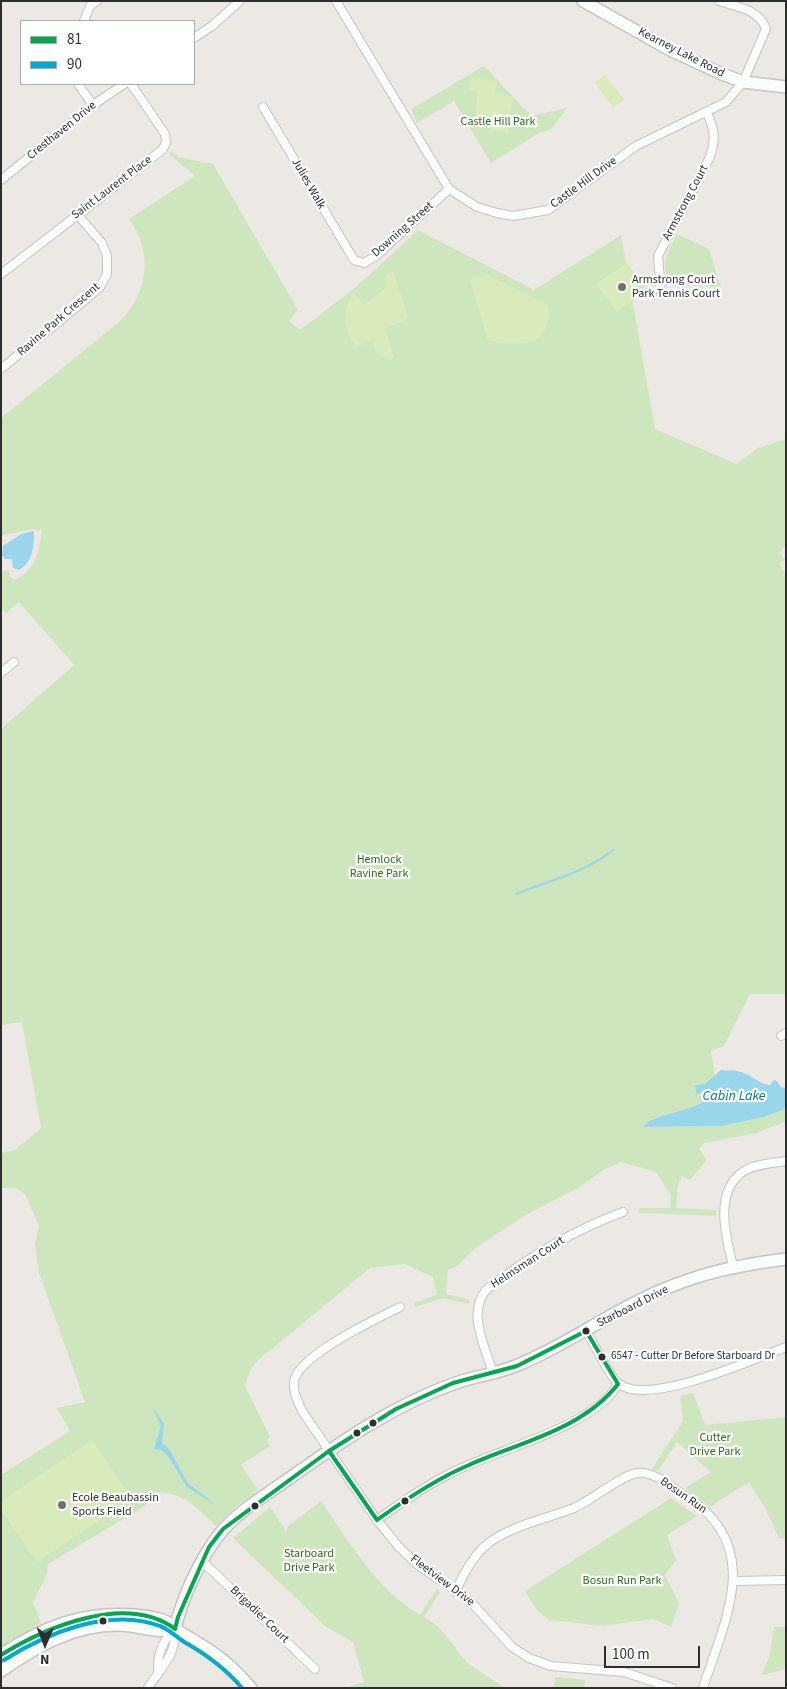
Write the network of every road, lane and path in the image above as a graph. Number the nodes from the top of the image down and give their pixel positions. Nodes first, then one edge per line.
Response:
1 (97, 1) edge
2 (240, 1) edge
3 (336, 1) edge
4 (583, 1) edge
5 (719, 1) edge
6 (84, 20) edge
7 (195, 37) edge
8 (743, 82) junction
9 (79, 85) edge
10 (123, 85) edge
11 (132, 85) edge
12 (786, 87) edge
13 (93, 105) junction
14 (263, 107) dead end
15 (707, 113) junction
16 (1, 180) edge
17 (449, 189) junction
18 (77, 214) junction
19 (354, 260) joint
20 (1, 274) edge
21 (661, 294) dead end
22 (1, 369) edge
23 (14, 662) dead end
24 (1, 673) edge
25 (786, 1161) edge
26 (623, 1212) dead end
27 (786, 1260) edge
28 (733, 1266) junction
29 (400, 1307) dead end
30 (586, 1331) junction
31 (786, 1347) edge
32 (494, 1373) junction
33 (618, 1384) junction
34 (329, 1451) junction
35 (377, 1520) junction
36 (202, 1561) junction
37 (786, 1580) edge
38 (734, 1581) junction
39 (455, 1592) junction
40 (175, 1629) junction
41 (1, 1655) edge
42 (315, 1669) dead end
43 (1, 1671) edge
44 (148, 1688) edge
45 (251, 1688) edge
46 (672, 1688) edge
47 (703, 1688) edge

1 - 6 street
2 - 7 street
3 - 17 street, Castle Hill Drive
4 - 8 street, Kearney Lake Road
5 - 8 street, Castle Hill Drive
8 - 12 street, Kearney Lake Road
8 - 15 street, Castle Hill Drive
9 - 13 street
10 - 13 street, Cresthaven Drive
11 - 18 street, Saint Laurent Place
13 - 16 street, Cresthaven Drive
14 - 19 street, Julies Walk
15 - 17 street, Castle Hill Drive
15 - 21 street, Armstrong Court
17 - 19 street, Downing Street
18 - 20 street, Saint Laurent Place
18 - 22 street, Ravine Park Crescent
23 - 24 street
25 - 28 street
26 - 32 street, Helmsman Court
27 - 28 street, Starboard Drive
28 - 30 street, Starboard Drive
29 - 34 street, Fleetview Drive
30 - 32 street, Starboard Drive
30 - 33 street
31 - 33 street
32 - 34 street, Starboard Drive
33 - 35 street
34 - 35 street, Fleetview Drive
34 - 36 street, Starboard Drive
35 - 39 street, Fleetview Drive
36 - 40 street, Starboard Drive
36 - 42 street, Brigadier Court
37 - 38 street
38 - 39 street, Bosun Run
38 - 47 street, Bosun Run
39 - 46 street, Fleetview Drive
40 - 41 street
40 - 43 street
40 - 44 street
40 - 45 street

